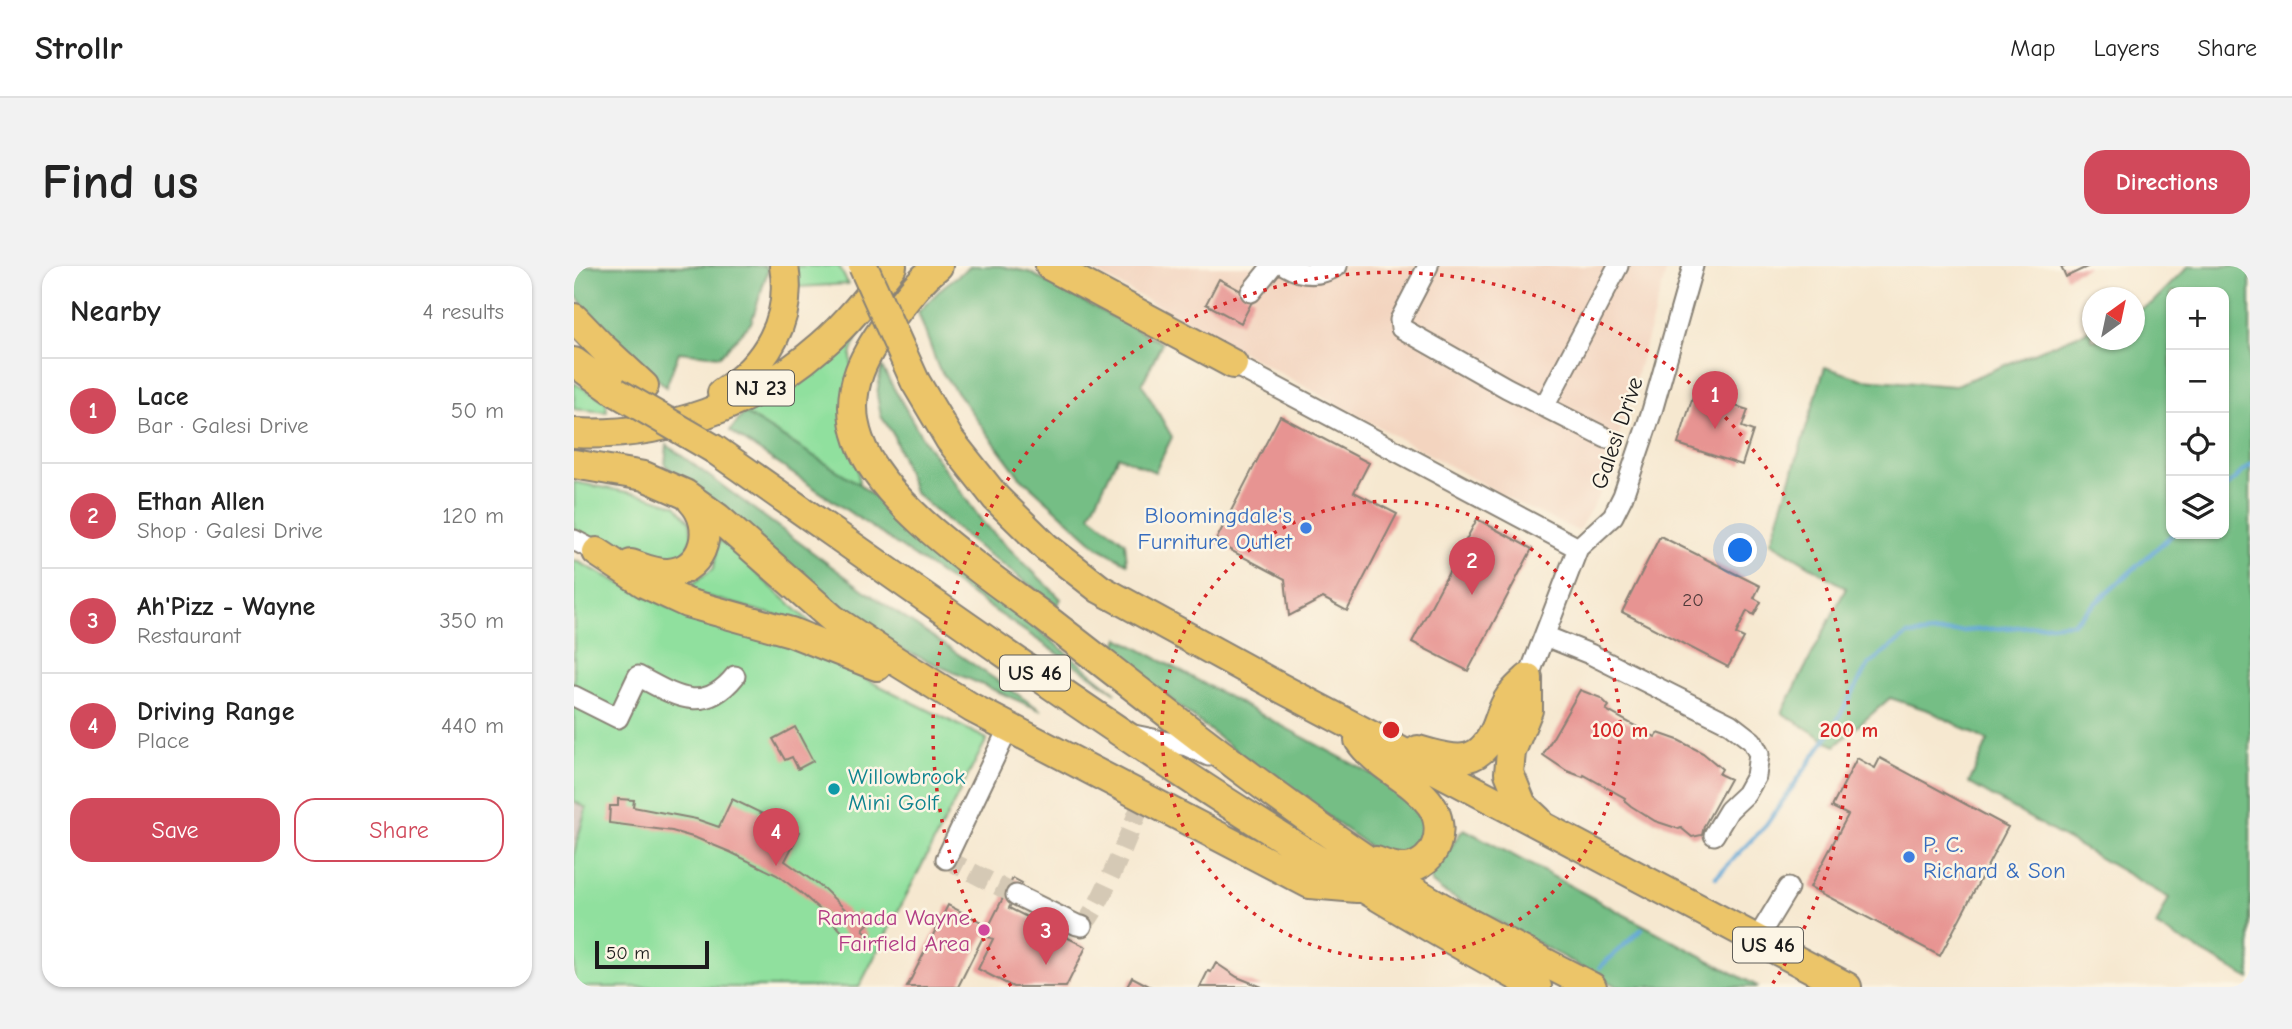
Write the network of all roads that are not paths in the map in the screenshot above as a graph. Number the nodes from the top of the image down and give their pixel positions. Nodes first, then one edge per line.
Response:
1 (784, 266) edge
2 (938, 266) edge
3 (1050, 266) edge
4 (1272, 266) edge
5 (1286, 266) edge
6 (1337, 266) edge
7 (1428, 266) edge
8 (1618, 266) edge
9 (1693, 266) edge
10 (877, 269) edge
11 (1251, 292) dead end
12 (574, 318) edge
13 (574, 362) edge
14 (1233, 364) joint
15 (1544, 407) junction
16 (574, 433) edge
17 (612, 433) junction
18 (1606, 438) dead end
19 (714, 449) junction
20 (574, 464) edge
21 (685, 494) junction
22 (586, 546) edge
23 (1578, 548) junction
24 (1545, 636) junction
25 (735, 676) dead end
26 (1528, 678) junction
27 (574, 696) edge
28 (972, 708) junction
29 (1348, 724) junction
30 (1009, 727) junction
31 (1119, 732) junction
32 (1373, 737) junction
33 (1249, 776) junction
34 (1714, 835) dead end
35 (1560, 837) junction
36 (1364, 856) junction
37 (946, 859) dead end
38 (1363, 888) junction
39 (1788, 888) dead end
40 (1016, 895) tunnel mouth
41 (1082, 926) dead end
42 (1757, 939) junction
43 (1537, 987) edge
44 (1592, 987) edge
45 (1847, 987) edge

1 - 17 highway
2 - 33 highway
3 - 14 highway
4 - 11 street
5 - 6 street
7 - 15 street
8 - 15 street
9 - 23 street, Galesi Drive
10 - 17 highway, NJ 23
10 - 29 highway, US 46, bridge
12 - 19 highway, bridge
13 - 19 highway, US 46, bridge
14 - 23 street
15 - 18 street
16 - 17 highway, NJ 23
19 - 31 highway, US 46
20 - 21 highway
21 - 22 highway
21 - 28 highway
22 - 28 highway
23 - 24 street, Galesi Drive
24 - 26 street, Galesi Drive
24 - 34 street
25 - 27 street
26 - 32 highway
26 - 35 highway
28 - 30 highway
29 - 32 highway, US 46
29 - 36 highway
30 - 37 street
30 - 38 highway
31 - 33 street
31 - 38 highway, US 46
32 - 35 highway, US 46
33 - 36 highway
35 - 42 highway, US 46
36 - 44 highway
38 - 43 highway, US 46
39 - 42 street
40 - 41 street
42 - 45 highway, US 46

